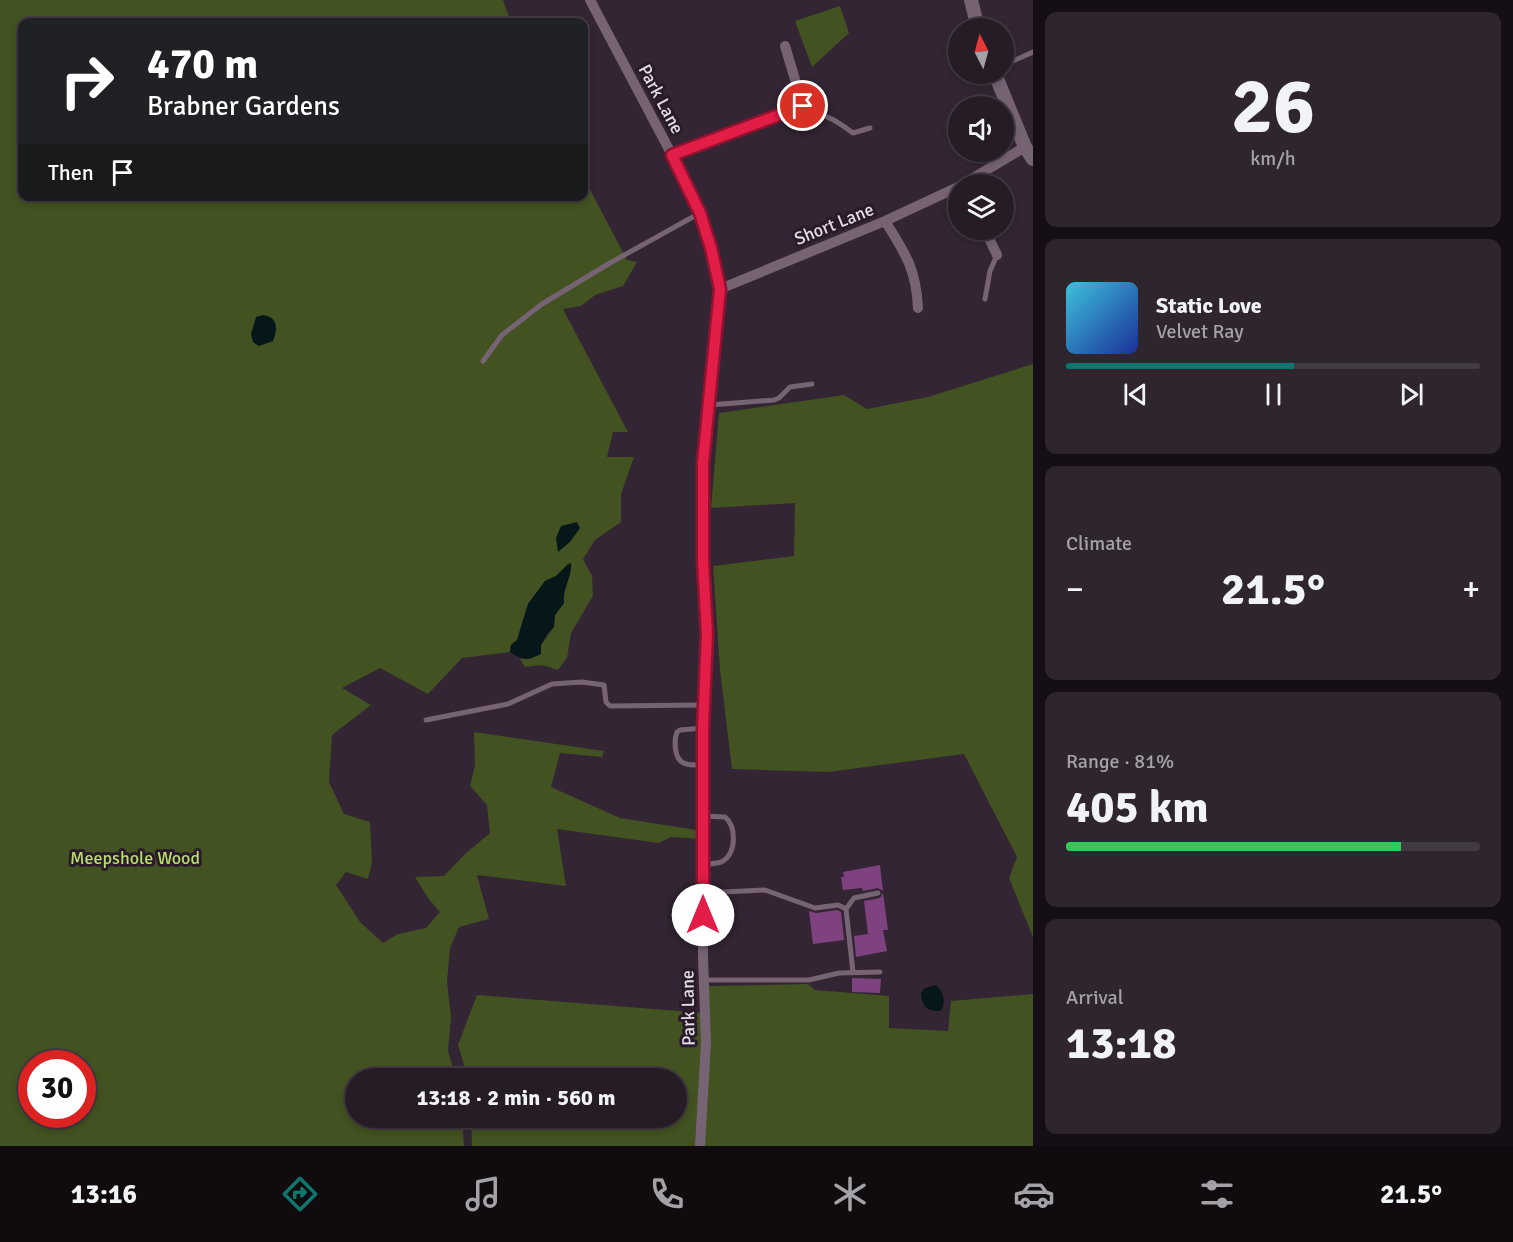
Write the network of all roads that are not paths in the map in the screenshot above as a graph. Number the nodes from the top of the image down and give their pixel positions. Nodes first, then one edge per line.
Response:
1 (590, 0) edge
2 (971, 0) edge
3 (976, 18) edge
4 (785, 46) dead end
5 (1033, 52) edge
6 (1014, 61) edge
7 (999, 84) edge
8 (803, 106) junction
9 (870, 128) dead end
10 (1025, 147) junction
11 (672, 155) junction
12 (1033, 159) edge
13 (980, 174) edge
14 (948, 192) edge
15 (700, 213) junction
16 (885, 221) junction
17 (990, 240) edge
18 (997, 255) joint
19 (720, 289) junction
20 (985, 299) dead end
21 (918, 308) dead end
22 (483, 361) dead end
23 (812, 384) dead end
24 (709, 405) junction
25 (705, 705) junction
26 (426, 720) dead end
27 (703, 728) junction
28 (703, 765) junction
29 (703, 816) junction
30 (704, 864) junction
31 (703, 893) junction
32 (879, 894) dead end
33 (846, 909) junction
34 (853, 972) junction
35 (880, 972) dead end
36 (704, 980) junction
37 (700, 1146) edge

1 - 11 street, Park Lane
2 - 3 street
4 - 8 street
5 - 6 lane
7 - 10 street
8 - 9 lane
8 - 11 street
10 - 12 street
10 - 13 street
11 - 15 street, Park Lane
14 - 16 street, Short Lane
15 - 19 street, Park Lane
15 - 22 lane
16 - 19 street, Short Lane
16 - 21 street
17 - 18 street
18 - 20 lane
19 - 24 street, Park Lane
23 - 24 lane
24 - 25 street, Park Lane
25 - 26 lane
25 - 27 street, Park Lane
27 - 28 street, Park Lane
27 - 28 lane
28 - 29 street, Park Lane
29 - 30 street, Park Lane
29 - 30 lane
30 - 31 street, Park Lane
31 - 33 lane
31 - 36 street, Park Lane
32 - 33 lane
33 - 34 lane
34 - 35 lane
34 - 36 lane
36 - 37 street, Park Lane

